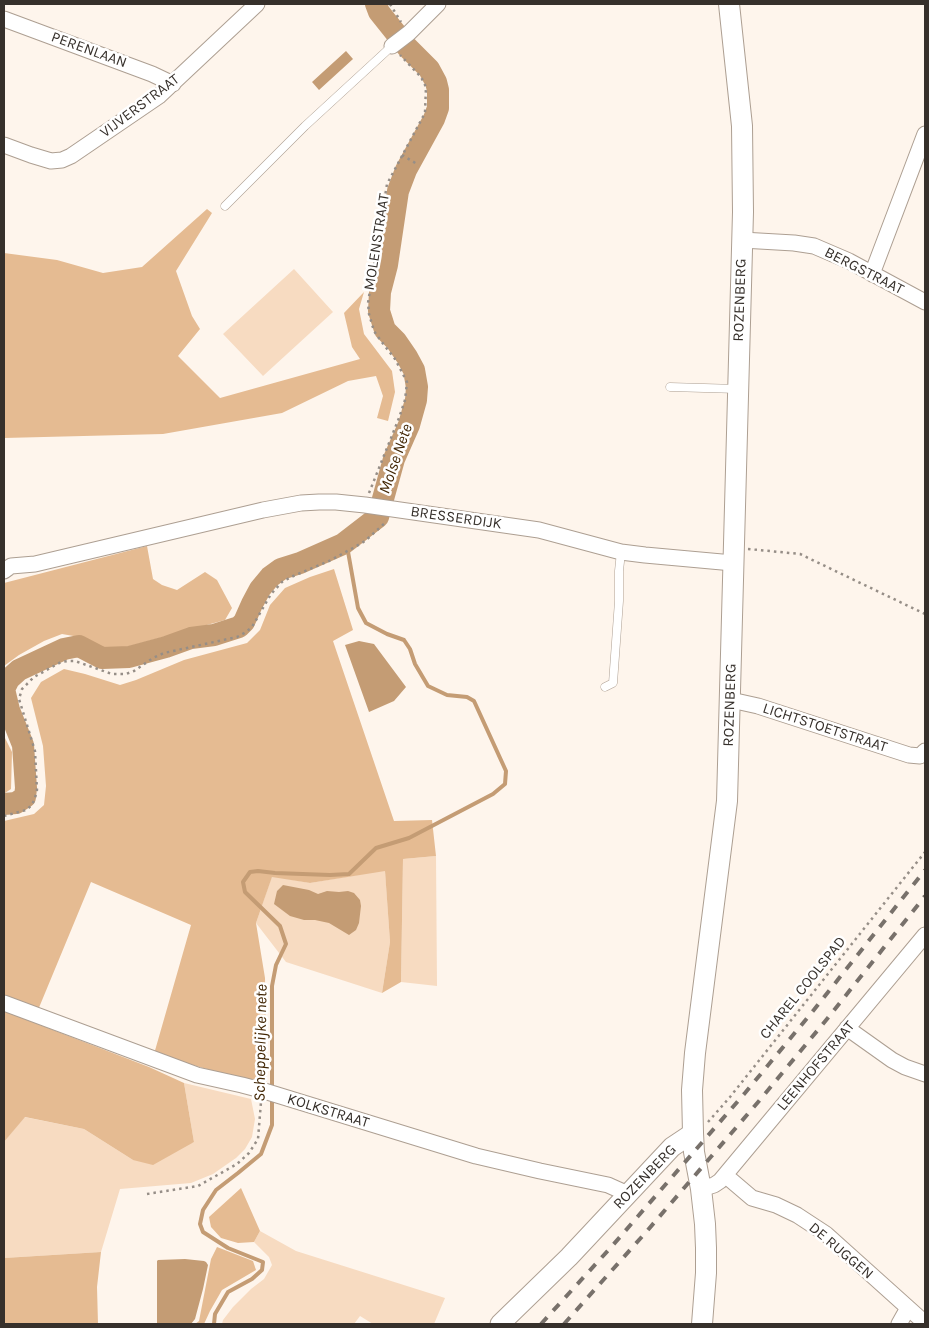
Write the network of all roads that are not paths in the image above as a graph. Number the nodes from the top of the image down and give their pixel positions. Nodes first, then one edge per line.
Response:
1 (257, 4) edge
2 (438, 4) edge
3 (729, 4) edge
4 (4, 19) edge
5 (401, 40) joint
6 (173, 84) junction
7 (925, 134) edge
8 (4, 144) edge
9 (225, 206) dead end
10 (742, 240) junction
11 (872, 274) junction
12 (925, 302) edge
13 (670, 387) dead end
14 (738, 388) junction
15 (621, 552) junction
16 (734, 556) junction
17 (4, 571) edge
18 (605, 687) dead end
19 (731, 700) junction
20 (923, 753) edge
21 (925, 934) edge
22 (4, 1003) edge
23 (847, 1028) junction
24 (925, 1074) edge
25 (693, 1133) junction
26 (725, 1175) junction
27 (701, 1190) junction
28 (628, 1194) junction
29 (908, 1308) junction
30 (925, 1323) edge
31 (500, 1324) edge
32 (702, 1324) edge
33 (899, 1324) edge

1 - 6 street, VIJVERSTRAAT
2 - 5 street
3 - 10 main road, ROZENBERG
4 - 6 street, PERENLAAN
5 - 9 lane
6 - 8 street, VIJVERSTRAAT
7 - 11 street
10 - 11 street, BERGSTRAAT
10 - 14 main road, ROZENBERG
11 - 12 street, BERGSTRAAT
13 - 14 lane
14 - 16 main road, ROZENBERG
15 - 16 street, BRESSERDIJK
15 - 17 street, BRESSERDIJK
15 - 18 lane
16 - 19 main road, ROZENBERG
19 - 20 street, LICHTSTOETSTRAAT
19 - 25 main road, ROZENBERG
21 - 23 street, LEENHOFSTRAAT
22 - 28 street, KOLKSTRAAT
23 - 24 street
23 - 26 street, LEENHOFSTRAAT
25 - 27 main road
25 - 28 street, ROZENBERG
26 - 27 street, LEENHOFSTRAAT
26 - 29 street, DE RUGGEN
27 - 32 main road
28 - 31 street, ROZENBERG
29 - 30 street, DE RUGGEN
29 - 33 street

